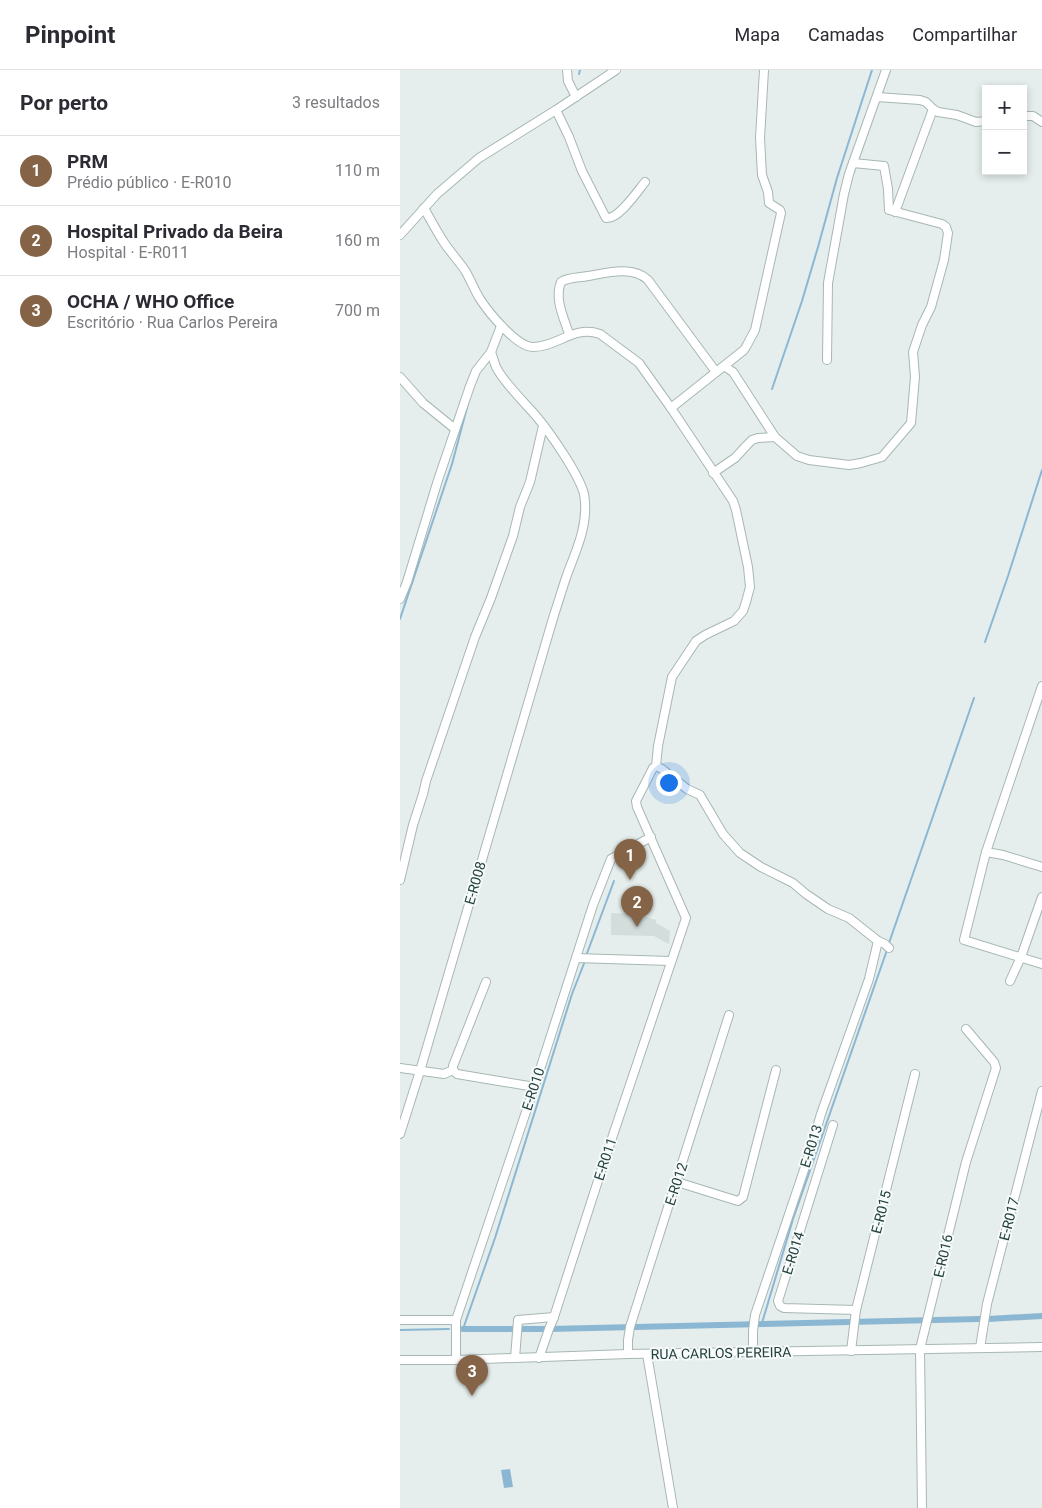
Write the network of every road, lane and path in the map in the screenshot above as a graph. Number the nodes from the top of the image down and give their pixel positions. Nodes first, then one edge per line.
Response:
1 (566, 70) edge
2 (616, 70) edge
3 (764, 70) edge
4 (886, 70) edge
5 (576, 97) junction
6 (877, 97) junction
7 (933, 109) junction
8 (556, 110) junction
9 (1027, 116) edge
10 (982, 121) edge
11 (1042, 122) edge
12 (854, 164) junction
13 (646, 182) dead end
14 (424, 208) junction
15 (895, 212) junction
16 (400, 235) edge
17 (501, 326) junction
18 (570, 334) junction
19 (491, 352) junction
20 (731, 359) junction
21 (827, 360) dead end
22 (724, 366) junction
23 (716, 372) junction
24 (733, 372) junction
25 (400, 377) edge
26 (671, 408) junction
27 (543, 426) junction
28 (455, 429) junction
29 (775, 437) junction
30 (714, 473) junction
31 (400, 598) edge
32 (1042, 686) edge
33 (656, 766) junction
34 (650, 837) junction
35 (986, 852) junction
36 (1042, 867) edge
37 (400, 880) edge
38 (1042, 898) edge
39 (878, 941) junction
40 (889, 948) dead end
41 (1021, 957) junction
42 (576, 958) junction
43 (670, 961) junction
44 (1042, 964) edge
45 (1010, 981) dead end
46 (486, 982) dead end
47 (729, 1014) dead end
48 (966, 1029) dead end
49 (400, 1068) edge
50 (454, 1070) junction
51 (776, 1070) dead end
52 (420, 1071) junction
53 (915, 1074) dead end
54 (534, 1088) junction
55 (1042, 1091) edge
56 (833, 1125) dead end
57 (400, 1134) edge
58 (677, 1182) junction
59 (856, 1310) junction
60 (554, 1316) junction
61 (400, 1320) edge
62 (456, 1320) junction
63 (1042, 1347) edge
64 (980, 1348) junction
65 (920, 1350) junction
66 (851, 1351) junction
67 (753, 1353) junction
68 (628, 1354) junction
69 (647, 1354) junction
70 (515, 1358) junction
71 (540, 1358) junction
72 (400, 1360) edge
73 (456, 1360) junction
74 (672, 1508) edge
75 (922, 1508) edge

1 - 5 street
2 - 5 street
3 - 20 street
4 - 6 street
5 - 8 street
6 - 7 street
6 - 12 street
7 - 10 street
7 - 15 street
8 - 13 street
8 - 14 street
9 - 11 street
12 - 15 street
12 - 21 street
14 - 16 street
14 - 17 street
15 - 29 street
17 - 18 street
17 - 19 street
18 - 23 street
18 - 26 street
19 - 27 street, E-R008
19 - 28 street
20 - 22 street
20 - 24 street
22 - 23 street
22 - 24 street
23 - 26 street
24 - 29 street
25 - 28 street
26 - 30 street
27 - 37 street
27 - 52 street, E-R008
28 - 31 street
29 - 30 street
30 - 33 street
32 - 35 street
33 - 34 street, E-R011
33 - 39 street
34 - 42 street, E-R010
34 - 43 street, E-R011
35 - 36 street
35 - 41 street
38 - 41 street
39 - 40 street
39 - 67 street, E-R013
41 - 44 street
41 - 45 street
42 - 43 street
42 - 54 street, E-R010
43 - 60 street, E-R011
46 - 50 street
47 - 58 street, E-R012
48 - 65 street, E-R016
49 - 52 street
50 - 52 street
50 - 54 street
51 - 58 street
52 - 57 street, E-R008
53 - 59 street, E-R015
54 - 62 street, E-R010
55 - 64 street, E-R017
56 - 59 street, E-R014
58 - 68 street, E-R012
59 - 66 street, E-R015
60 - 70 street
60 - 71 street, E-R011
61 - 62 street
62 - 73 street, E-R010
63 - 64 street, RUA CARLOS PEREIRA
64 - 65 street, RUA CARLOS PEREIRA
65 - 66 street, RUA CARLOS PEREIRA
65 - 75 street, E-R016
66 - 67 street, RUA CARLOS PEREIRA
67 - 69 street, RUA CARLOS PEREIRA
68 - 69 street, RUA CARLOS PEREIRA
68 - 71 street, RUA CARLOS PEREIRA
69 - 74 street
70 - 71 street, RUA CARLOS PEREIRA
70 - 73 street, RUA CARLOS PEREIRA
72 - 73 street, RUA CARLOS PEREIRA

